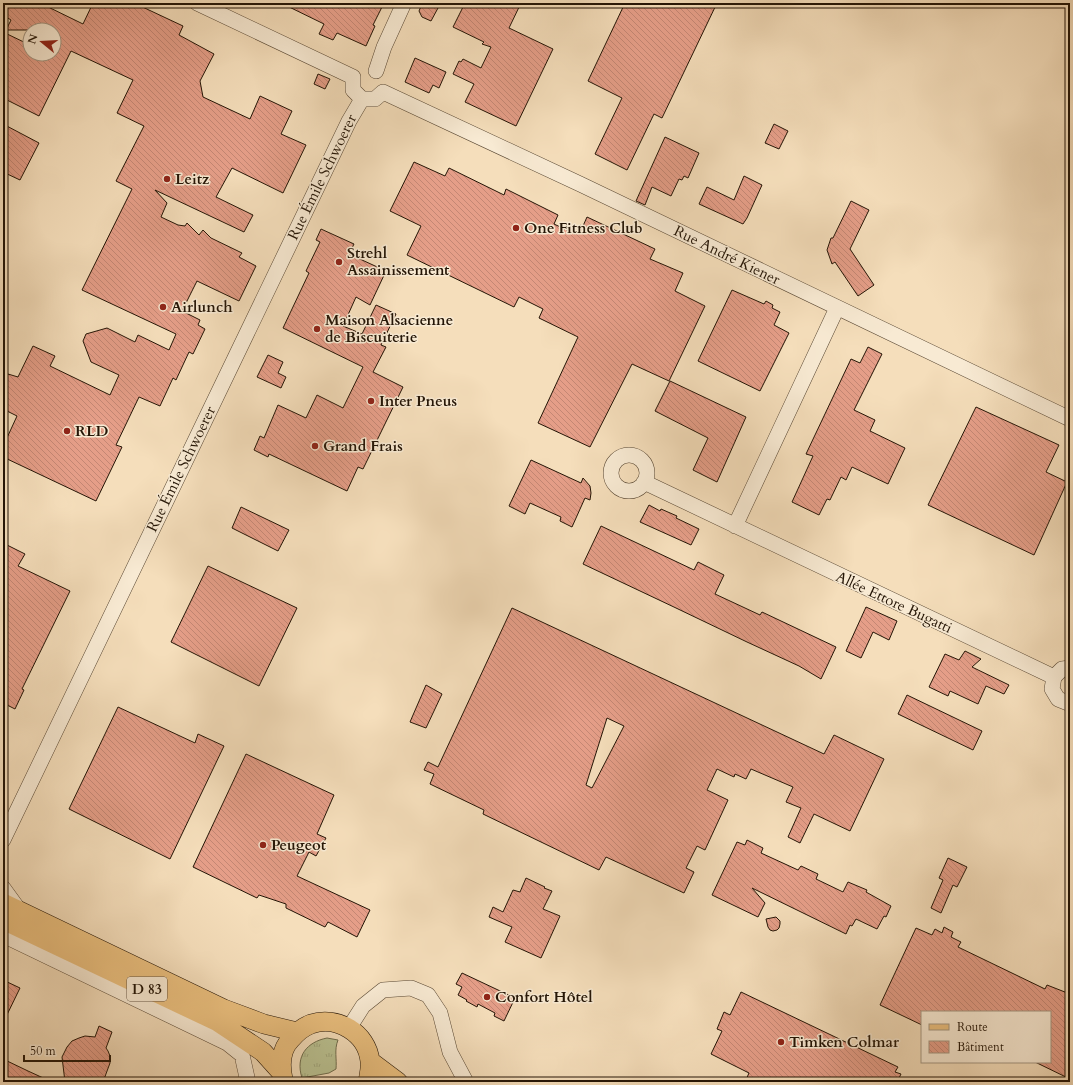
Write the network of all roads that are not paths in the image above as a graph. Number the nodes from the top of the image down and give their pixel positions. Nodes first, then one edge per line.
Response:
1 (197, 3) edge
2 (404, 3) edge
3 (376, 71) junction
4 (353, 77) junction
5 (383, 92) junction
6 (362, 99) junction
7 (837, 308) junction
8 (1070, 419) edge
9 (644, 482) dead end
10 (735, 526) junction
11 (1070, 668) edge
12 (1054, 677) junction
13 (1070, 703) edge
14 (3, 840) edge
15 (3, 888) edge
16 (11, 907) edge
17 (4, 932) edge
18 (349, 1028) junction
19 (297, 1032) junction
20 (370, 1061) junction
21 (283, 1077) edge
22 (248, 1082) edge
23 (368, 1082) edge
24 (398, 1082) edge
25 (466, 1082) edge

1 - 4 street
2 - 3 street
3 - 4 street
3 - 5 street
4 - 6 street
5 - 6 street
5 - 7 street, Rue André Kiener
6 - 14 street, Rue Émile Schwoerer
7 - 8 street, Rue André Kiener
7 - 10 street
9 - 10 street, Allée Ettore Bugatti
10 - 12 street, Allée Ettore Bugatti
11 - 12 street
12 - 13 street
15 - 16 street
16 - 19 main road, D 83
17 - 21 main road, D 83
17 - 22 street
18 - 19 main road
18 - 20 main road
18 - 25 street
19 - 21 main road
20 - 23 main road
20 - 24 main road

